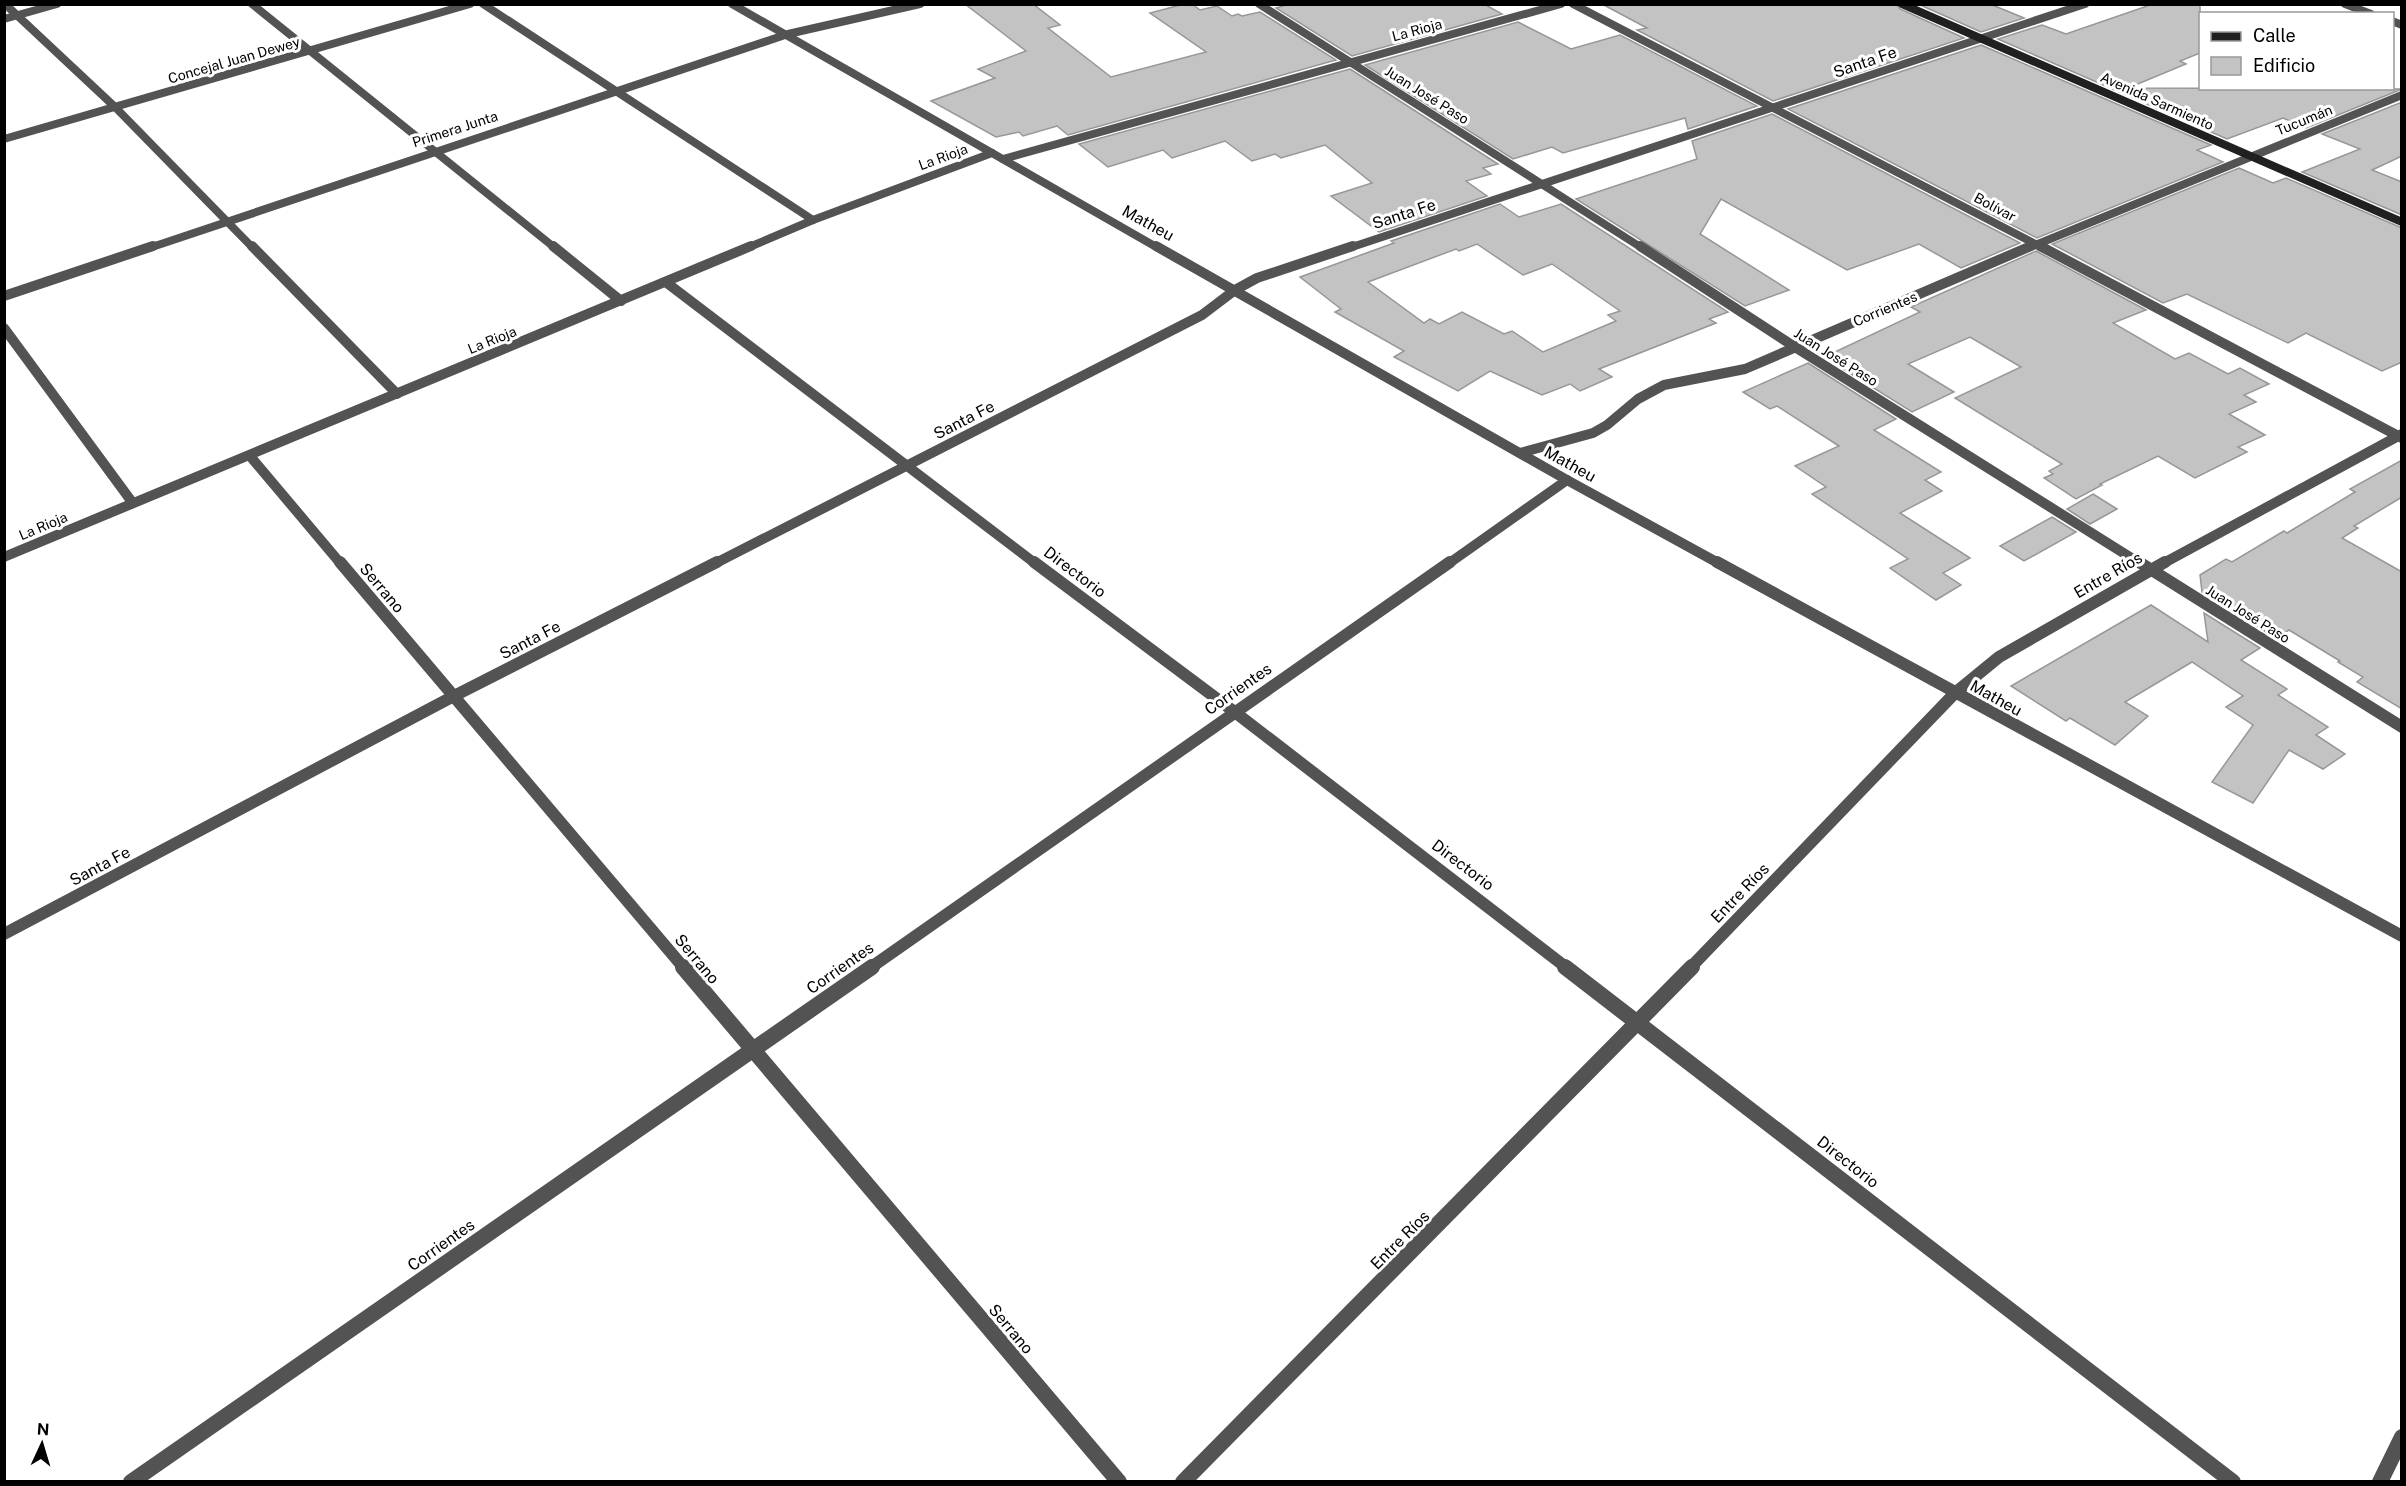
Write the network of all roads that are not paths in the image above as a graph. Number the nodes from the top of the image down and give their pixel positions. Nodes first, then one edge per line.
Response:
1 (5, 4) edge
2 (57, 4) edge
3 (252, 4) edge
4 (470, 4) edge
5 (483, 4) edge
6 (732, 4) edge
7 (920, 4) edge
8 (1259, 4) edge
9 (1561, 4) edge
10 (1573, 4) edge
11 (1902, 4) edge
12 (2085, 4) edge
13 (2346, 4) edge
14 (2366, 12) edge
15 (17, 15) junction
16 (4, 18) edge
17 (788, 34) junction
18 (1980, 38) junction
19 (312, 50) junction
20 (1349, 62) junction
21 (616, 90) junction
22 (2402, 95) edge
23 (115, 107) junction
24 (1775, 108) junction
25 (4, 139) edge
26 (436, 150) junction
27 (992, 153) junction
28 (2250, 157) junction
29 (1003, 159) junction
30 (1543, 183) junction
31 (813, 220) junction
32 (226, 221) junction
33 (2402, 222) edge
34 (2036, 244) junction
35 (667, 283) junction
36 (1235, 290) junction
37 (4, 296) edge
38 (621, 301) junction
39 (4, 328) edge
40 (1795, 347) junction
41 (397, 394) junction
42 (2400, 436) edge
43 (1520, 453) junction
44 (250, 456) junction
45 (906, 467) junction
46 (1567, 480) junction
47 (132, 502) junction
48 (4, 557) edge
49 (2152, 569) junction
50 (1955, 693) junction
51 (452, 697) junction
52 (1236, 712) junction
53 (2402, 727) edge
54 (4, 934) edge
55 (2402, 936) edge
56 (1639, 1022) junction
57 (753, 1050) junction
58 (2402, 1437) edge
59 (131, 1482) edge
60 (1119, 1482) edge
61 (1183, 1482) edge
62 (2234, 1482) edge
63 (2380, 1482) edge

1 - 15 street
2 - 15 street
3 - 19 street
4 - 19 street, Concejal Juan Dewey
5 - 21 street
6 - 17 street, Matheu
7 - 17 street, Primera Junta
8 - 20 street, Juan José Paso
9 - 20 street, La Rioja
10 - 24 street, Bolívar
11 - 18 main road, Avenida Sarmiento
12 - 18 street, Santa Fe
13 - 14 street
15 - 16 street
15 - 23 street
17 - 21 street, Primera Junta
17 - 27 street, Matheu
18 - 24 street, Santa Fe
18 - 28 main road, Avenida Sarmiento
19 - 23 street, Concejal Juan Dewey
19 - 26 street
20 - 29 street, La Rioja
20 - 30 street, Juan José Paso
21 - 26 street, Primera Junta
21 - 31 street
22 - 28 street, Tucumán
23 - 25 street, Concejal Juan Dewey
23 - 32 street
24 - 30 street, Santa Fe
24 - 34 street, Bolívar
26 - 32 street, Primera Junta
26 - 38 street
27 - 29 street, Matheu
27 - 31 street, La Rioja
28 - 33 main road, Avenida Sarmiento
28 - 34 street, Corrientes
29 - 36 street, Matheu
30 - 36 street, Santa Fe
30 - 40 street, Juan José Paso
31 - 35 street, La Rioja
32 - 37 street, Primera Junta
32 - 41 street
34 - 40 street, Corrientes
34 - 42 street, Bolívar
35 - 38 street, La Rioja
35 - 45 street, Directorio
36 - 43 street, Matheu
36 - 45 street, Santa Fe
38 - 41 street, La Rioja
39 - 47 street
40 - 43 street, Corrientes
40 - 49 street, Juan José Paso
41 - 44 street, La Rioja
42 - 49 street, Entre Ríos
43 - 46 street, Matheu
44 - 47 street, La Rioja
44 - 51 street, Serrano
45 - 51 street, Santa Fe
45 - 52 street, Directorio
46 - 50 street, Matheu
46 - 52 street, Corrientes
47 - 48 street, La Rioja
49 - 50 street, Entre Ríos
49 - 53 street, Juan José Paso
50 - 55 street, Matheu
50 - 56 street, Entre Ríos
51 - 54 street, Santa Fe
51 - 57 street, Serrano
52 - 56 street, Directorio
52 - 57 street, Corrientes
56 - 61 street, Entre Ríos
56 - 62 street, Directorio
57 - 59 street, Corrientes
57 - 60 street, Serrano
58 - 63 street

